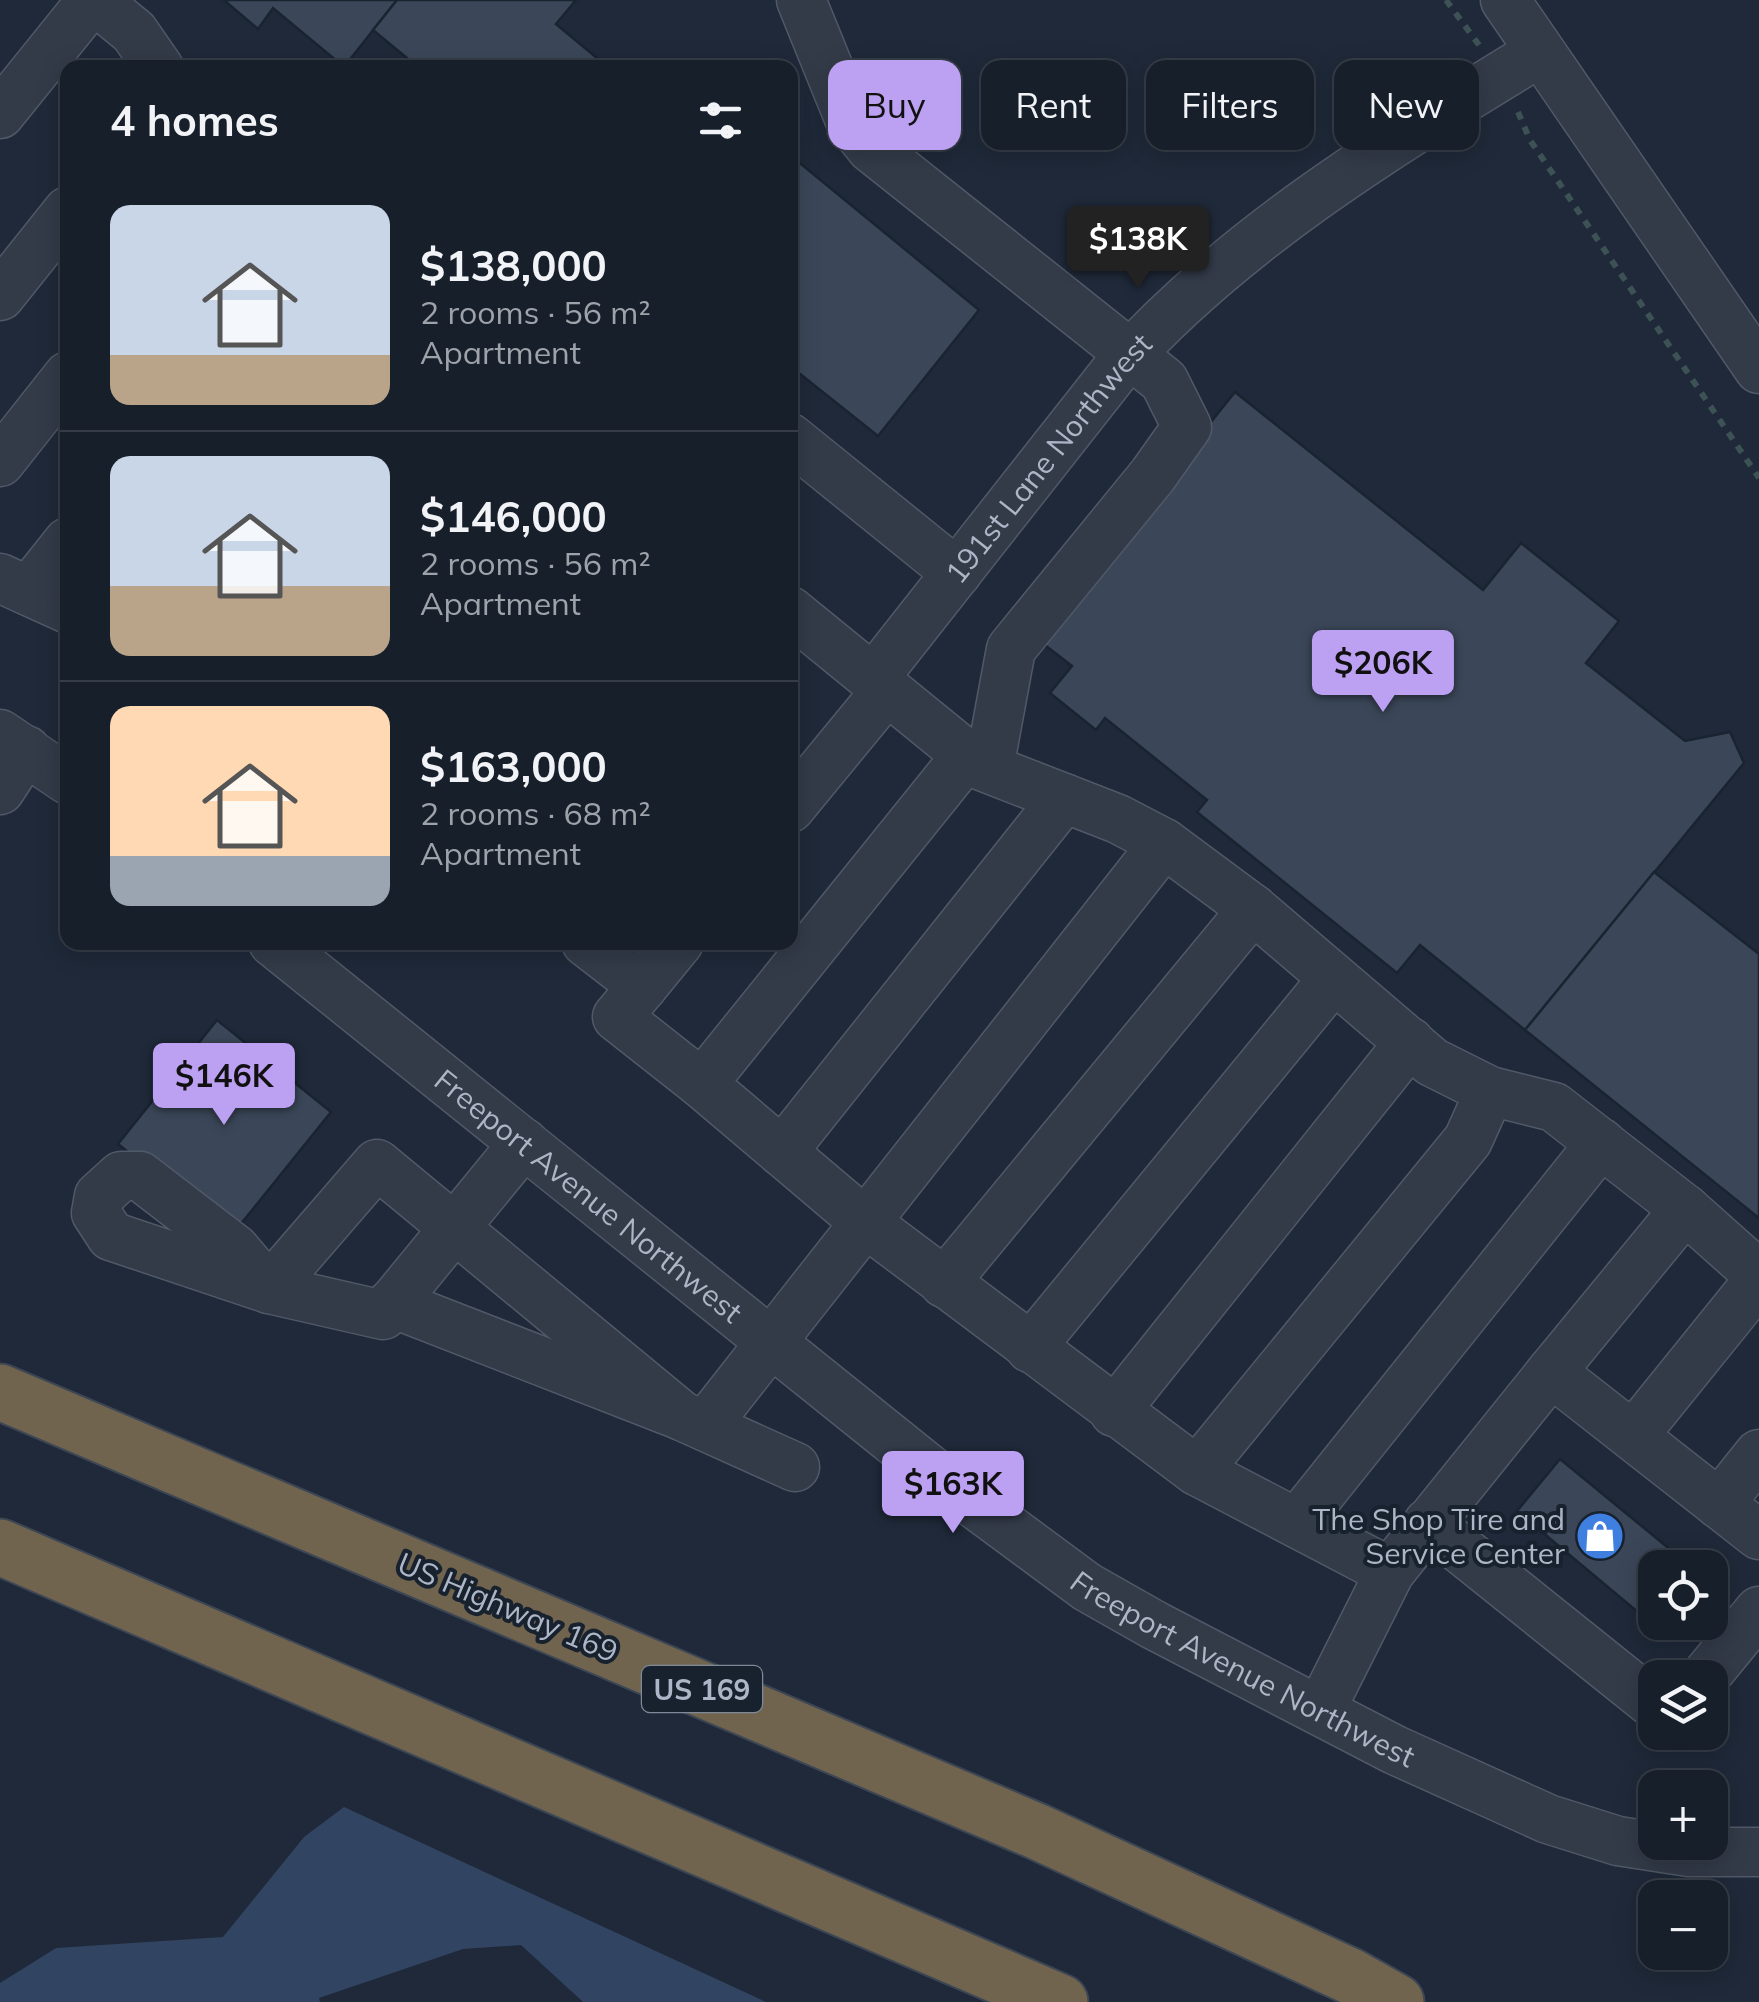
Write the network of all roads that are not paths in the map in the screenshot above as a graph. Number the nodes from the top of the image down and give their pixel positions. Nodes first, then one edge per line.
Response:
1 (93, 0) edge
2 (800, 0) edge
3 (1505, 0) edge
4 (153, 60) edge
5 (1521, 63) junction
6 (0, 114) edge
7 (60, 221) edge
8 (0, 296) edge
9 (1754, 348) edge
10 (1131, 354) junction
11 (60, 386) edge
12 (798, 444) edge
13 (0, 462) edge
14 (60, 553) edge
15 (957, 572) junction
16 (32, 593) edge
17 (798, 626) edge
18 (880, 684) junction
19 (13, 742) edge
20 (978, 762) junction
21 (60, 774) edge
22 (0, 790) edge
23 (798, 797) edge
24 (1064, 798) junction
25 (1164, 843) junction
26 (1252, 908) junction
27 (282, 950) edge
28 (596, 950) edge
29 (672, 950) edge
30 (1333, 979) junction
31 (643, 986) junction
32 (1410, 1042) junction
33 (702, 1084) junction
34 (1490, 1091) junction
35 (524, 1143) junction
36 (1601, 1143) junction
37 (782, 1152) junction
38 (1685, 1209) junction
39 (866, 1223) junction
40 (455, 1227) junction
41 (1759, 1278) edge
42 (944, 1283) junction
43 (392, 1303) junction
44 (772, 1342) junction
45 (1030, 1348) junction
46 (1551, 1372) junction
47 (0, 1392) edge
48 (1114, 1412) junction
49 (694, 1421) junction
50 (1633, 1436) junction
51 (1759, 1454) edge
52 (794, 1467) dead end
53 (1197, 1471) junction
54 (1719, 1504) junction
55 (1297, 1522) junction
56 (1428, 1523) junction
57 (1759, 1536) edge
58 (0, 1547) edge
59 (1390, 1572) junction
60 (1759, 1611) edge
61 (1719, 1660) edge
62 (1638, 1691) edge
63 (1320, 1711) junction
64 (1759, 1852) edge
65 (1350, 1976) junction
66 (1060, 2002) edge
67 (1396, 2002) edge
68 (1434, 2002) edge

1 - 4 street
1 - 6 street
2 - 10 street
3 - 5 street
5 - 9 street
5 - 10 street, 191st Lane Northwest
7 - 8 street
10 - 15 street, 191st Lane Northwest
10 - 20 street
11 - 13 street
12 - 15 street
14 - 16 street
15 - 18 street, 191st Lane Northwest
17 - 18 street
18 - 20 street
18 - 23 street, 191st Lane Northwest
19 - 21 street
19 - 22 street
20 - 24 street
20 - 33 street
24 - 25 street
24 - 37 street
25 - 26 street
25 - 39 street
26 - 30 street
26 - 42 street
27 - 35 street, Freeport Avenue Northwest
28 - 31 street
29 - 31 street
30 - 32 street
30 - 45 street
31 - 33 street
32 - 34 street
32 - 48 street
33 - 37 street
34 - 36 street
34 - 53 street
35 - 40 street
35 - 44 street, Freeport Avenue Northwest
36 - 38 street
36 - 55 street
37 - 39 street
38 - 41 street
38 - 46 street
39 - 42 street
39 - 44 street
40 - 43 street
40 - 43 street
40 - 49 street
41 - 50 street
42 - 45 street
43 - 49 street
44 - 49 street
44 - 63 street, Freeport Avenue Northwest
45 - 48 street
46 - 50 street
46 - 56 street
47 - 65 highway, US Highway 169 / US 169
48 - 53 street
49 - 52 street
50 - 54 street
51 - 54 street
53 - 55 street
54 - 57 street
55 - 59 street
56 - 59 street
56 - 62 street
58 - 66 highway
59 - 63 street
60 - 61 street
63 - 64 street, Freeport Avenue Northwest
65 - 67 highway, US Highway 169 / US 169
65 - 68 highway

